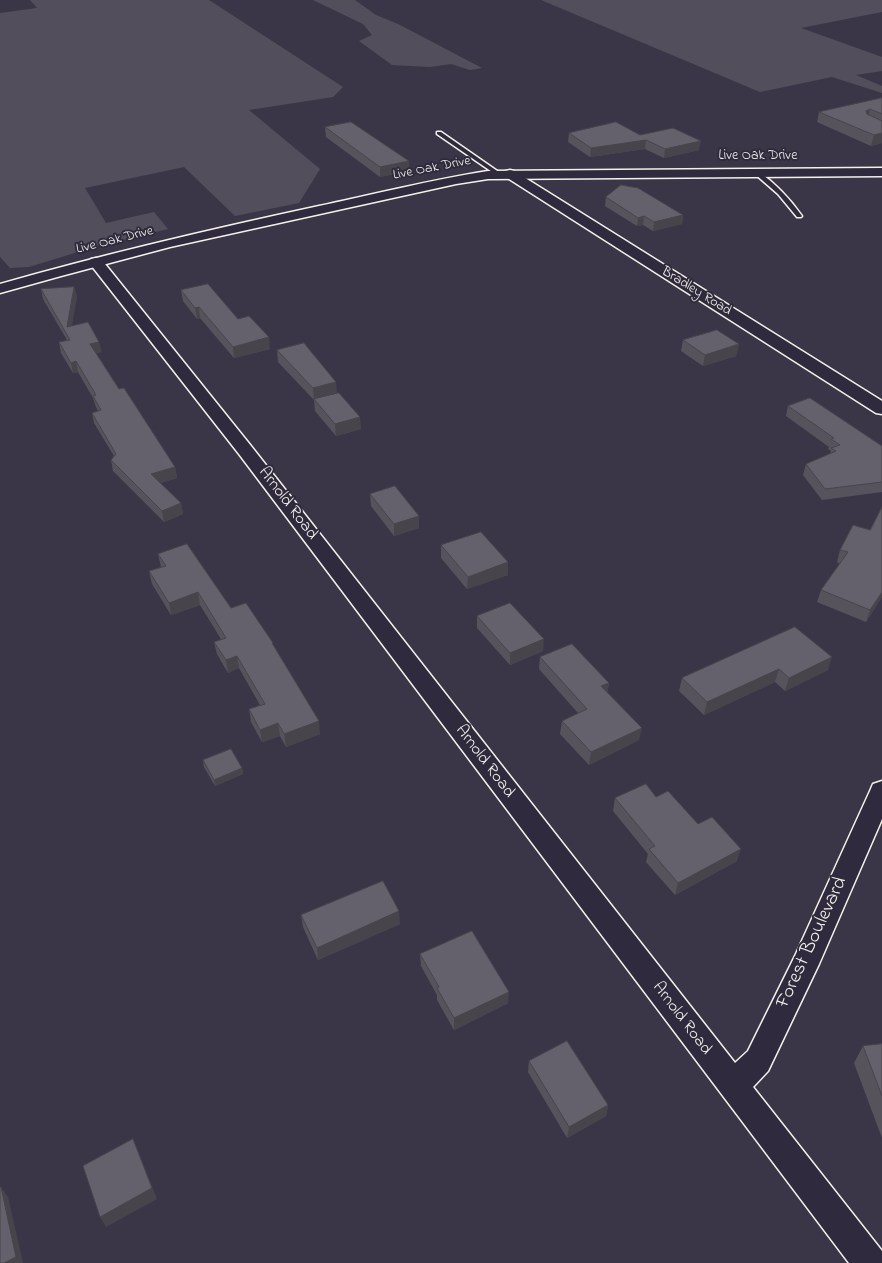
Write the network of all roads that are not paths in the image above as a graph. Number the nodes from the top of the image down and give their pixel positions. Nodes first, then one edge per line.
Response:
1 (439, 133) dead end
2 (882, 172) edge
3 (757, 173) junction
4 (505, 174) junction
5 (799, 216) dead end
6 (96, 262) junction
7 (0, 289) edge
8 (882, 409) edge
9 (882, 792) edge
10 (733, 1086) junction
11 (870, 1263) edge

1 - 4 lane
2 - 3 main road, Live Oak Drive
3 - 4 main road, Live Oak Drive
3 - 5 lane
4 - 6 main road, Live Oak Drive
4 - 8 main road, Bradley Road
6 - 7 main road, Live Oak Drive
6 - 10 street, Arnold Road
9 - 10 street, Forest Boulevard
10 - 11 street, Arnold Road

